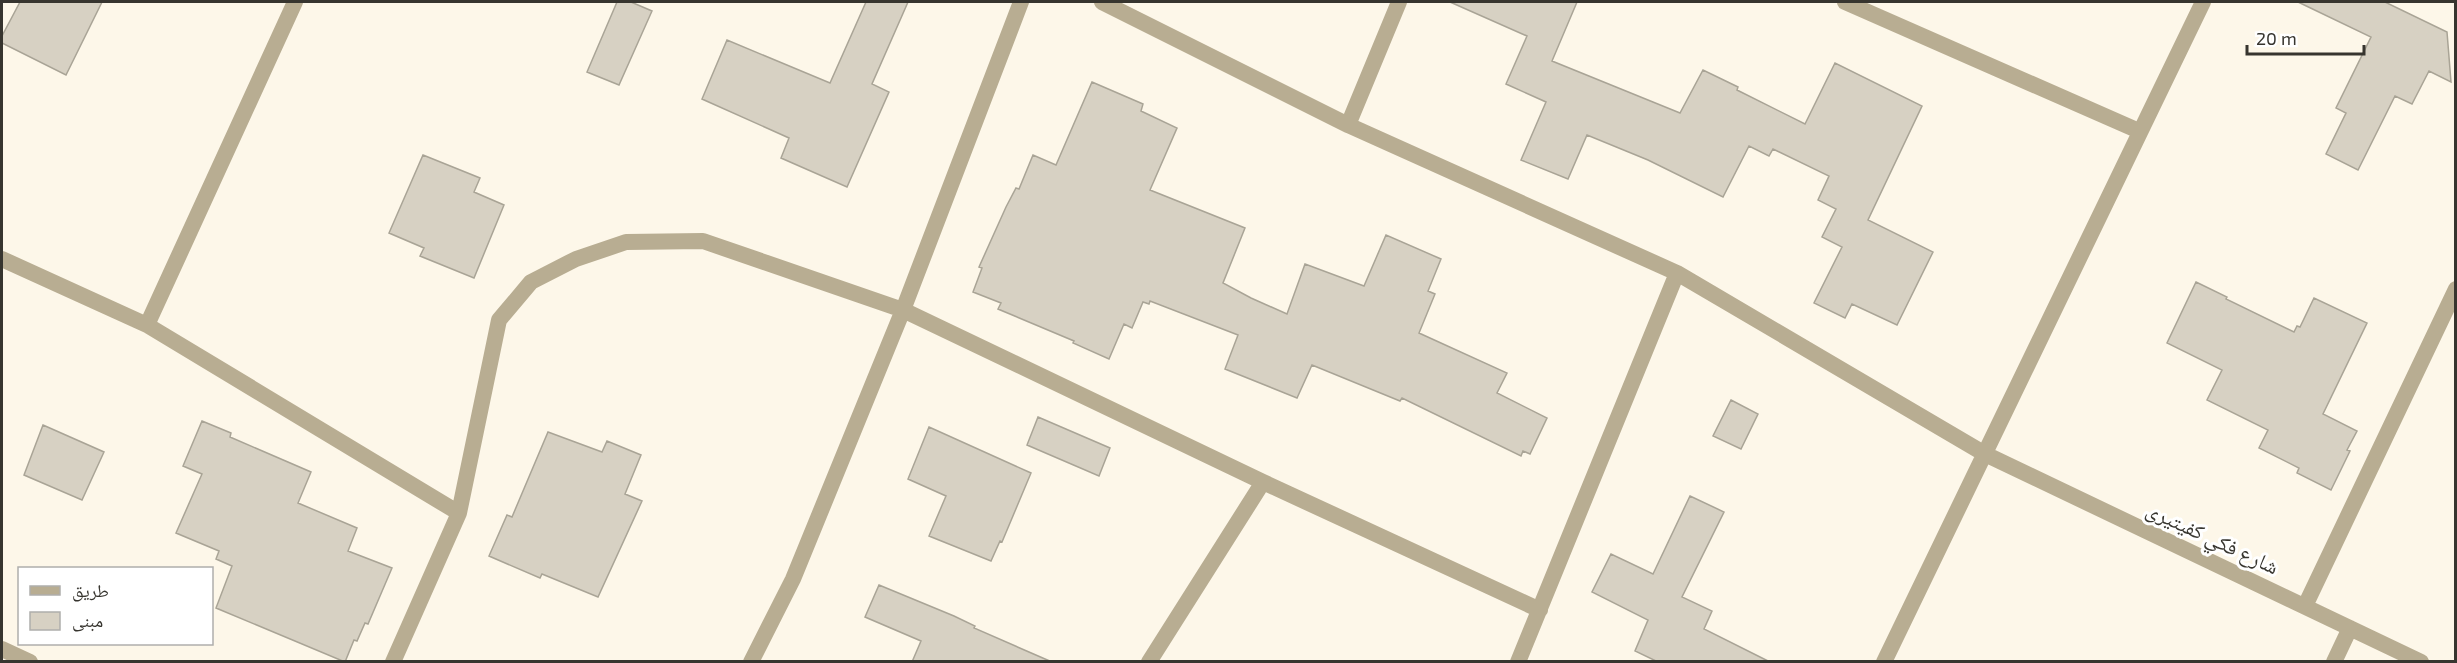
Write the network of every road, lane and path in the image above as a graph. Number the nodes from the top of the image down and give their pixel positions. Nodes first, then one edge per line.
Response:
1 (295, 2) edge
2 (1022, 2) edge
3 (1102, 2) edge
4 (1399, 2) edge
5 (1845, 2) edge
6 (2203, 2) edge
7 (1348, 125) junction
8 (2139, 131) junction
9 (2, 259) edge
10 (1677, 273) junction
11 (2454, 298) edge
12 (903, 310) junction
13 (147, 325) junction
14 (1985, 454) junction
15 (1263, 482) junction
16 (459, 513) junction
17 (2305, 606) junction
18 (1540, 610) junction
19 (2350, 628) junction
20 (2, 649) edge
21 (30, 662) edge
22 (393, 662) edge
23 (751, 662) edge
24 (1149, 662) edge
25 (1518, 662) edge
26 (1884, 662) edge
27 (2334, 662) edge
28 (2421, 662) edge

1 - 13 street
2 - 12 street
3 - 7 street, شارع فكي كفيتيرى
4 - 7 street
5 - 8 street
6 - 8 street
7 - 10 street, شارع فكي كفيتيرى
8 - 14 street
9 - 13 street
10 - 14 street, شارع فكي كفيتيرى
10 - 18 street
11 - 17 street
12 - 15 street
12 - 16 street
12 - 23 street
13 - 16 street
14 - 17 street, شارع فكي كفيتيرى
14 - 26 street
15 - 18 street
15 - 24 street
16 - 22 street
17 - 19 street, شارع فكي كفيتيرى
18 - 25 street
19 - 27 street
19 - 28 street, شارع فكي كفيتيرى
20 - 21 street

